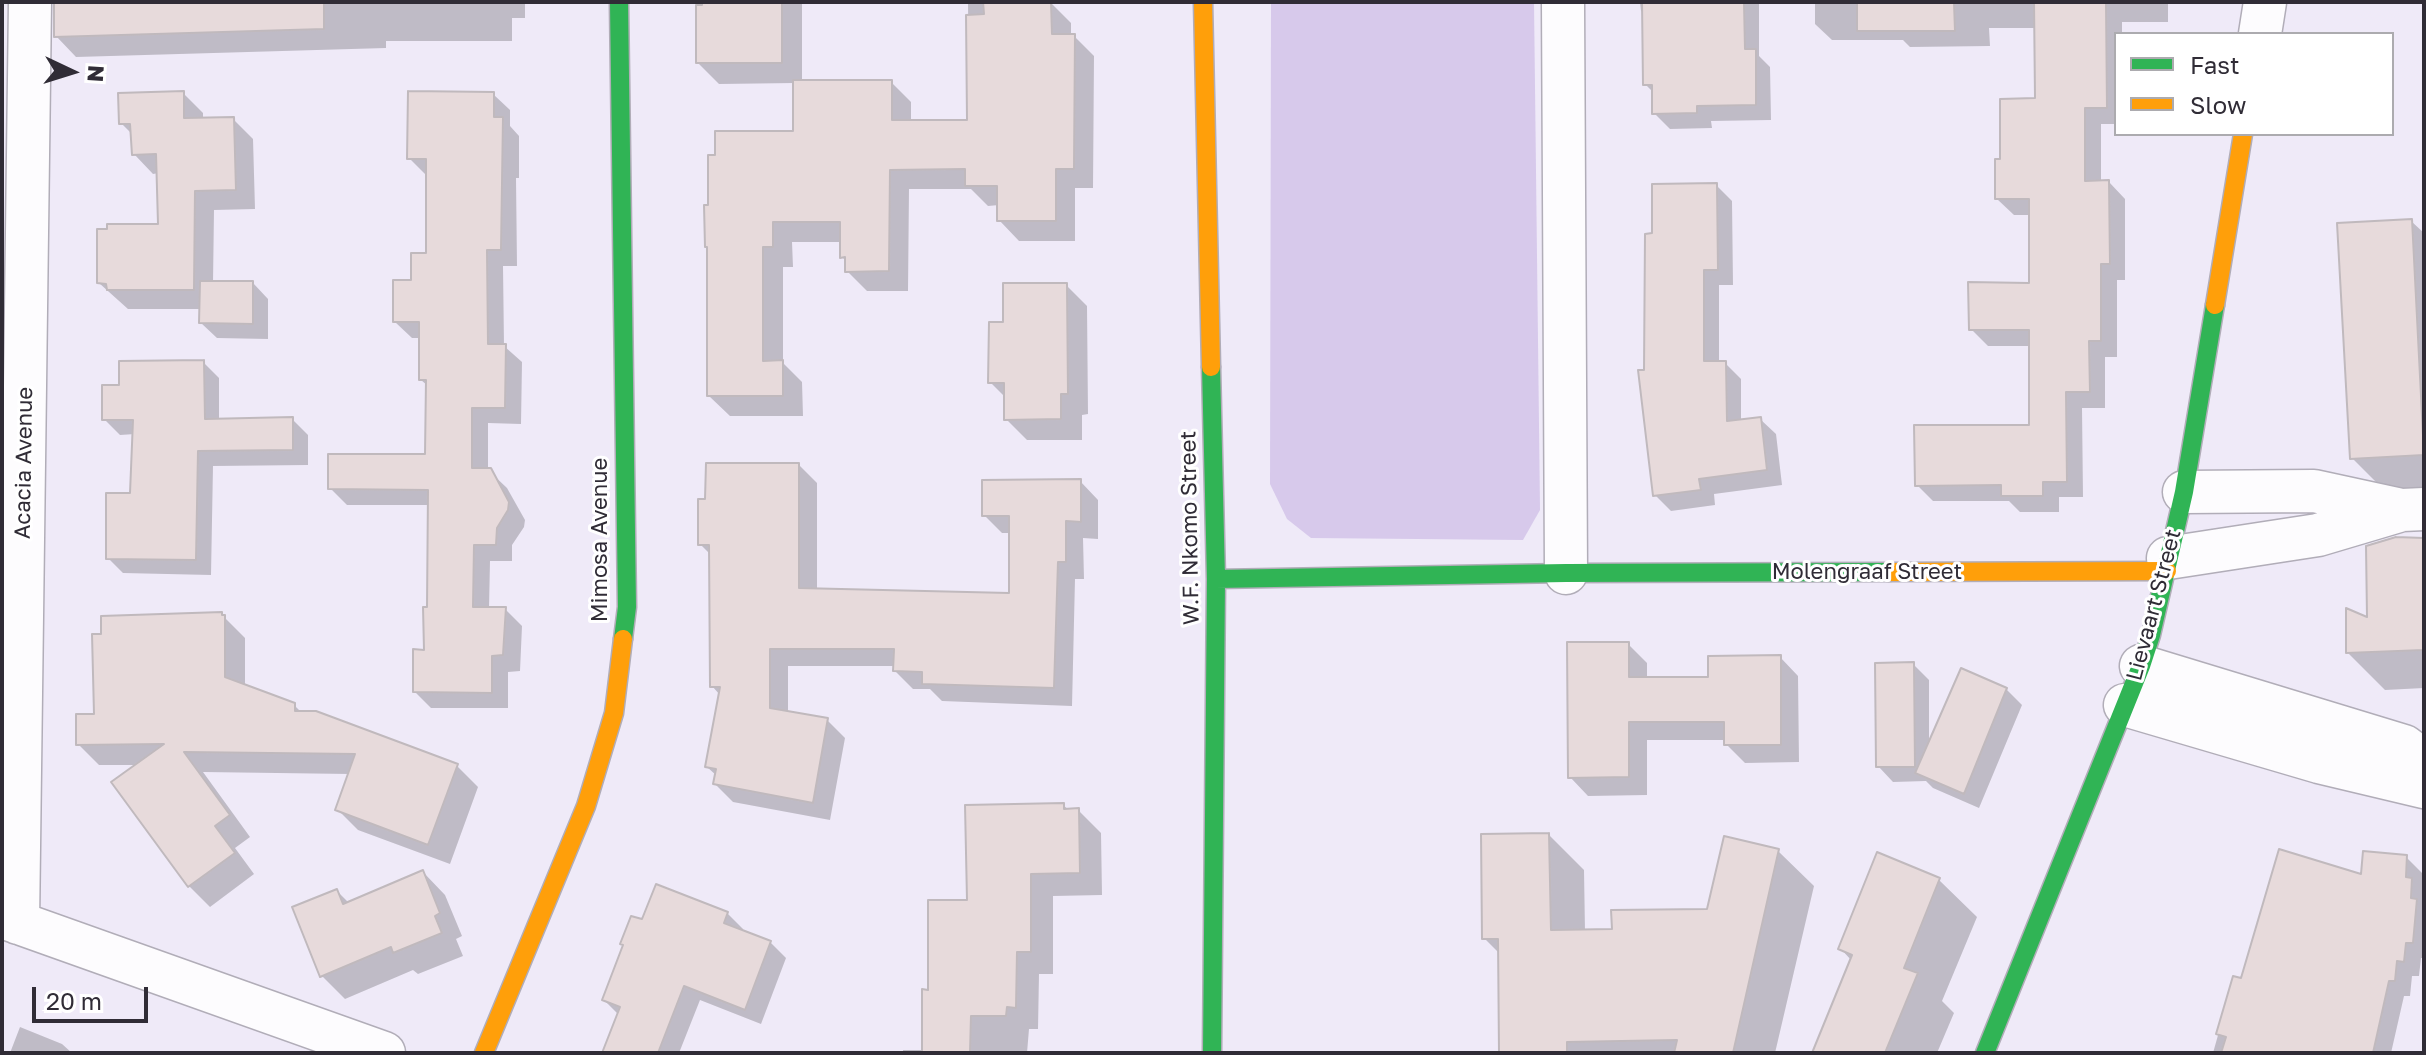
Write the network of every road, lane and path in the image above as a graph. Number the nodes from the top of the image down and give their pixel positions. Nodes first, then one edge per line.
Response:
1 (30, 2) edge
2 (619, 2) edge
3 (1203, 2) edge
4 (1563, 2) edge
5 (2265, 2) edge
6 (2260, 32) edge
7 (2243, 136) edge
8 (2184, 492) junction
9 (2413, 510) edge
10 (2168, 565) junction
11 (1566, 573) junction
12 (1216, 579) junction
13 (2141, 666) junction
14 (2125, 705) junction
15 (2424, 761) edge
16 (2424, 787) edge
17 (10, 920) edge
18 (384, 1053) edge
19 (484, 1053) edge
20 (1212, 1053) edge
21 (1985, 1053) edge

1 - 17 street, Acacia Avenue
2 - 19 street, Mimosa Avenue
3 - 12 street, W.F. Nkomo Street
4 - 11 street
5 - 6 street
7 - 8 street, Lievaart Street
8 - 9 street
8 - 10 street, Lievaart Street
9 - 10 street
10 - 11 street, Molengraaf Street
10 - 13 street, Lievaart Street
11 - 12 street, Molengraaf Street
12 - 20 street, W.F. Nkomo Street
13 - 14 street, Lievaart Street
13 - 15 street
14 - 16 street
14 - 21 street, Lievaart Street
17 - 18 street

